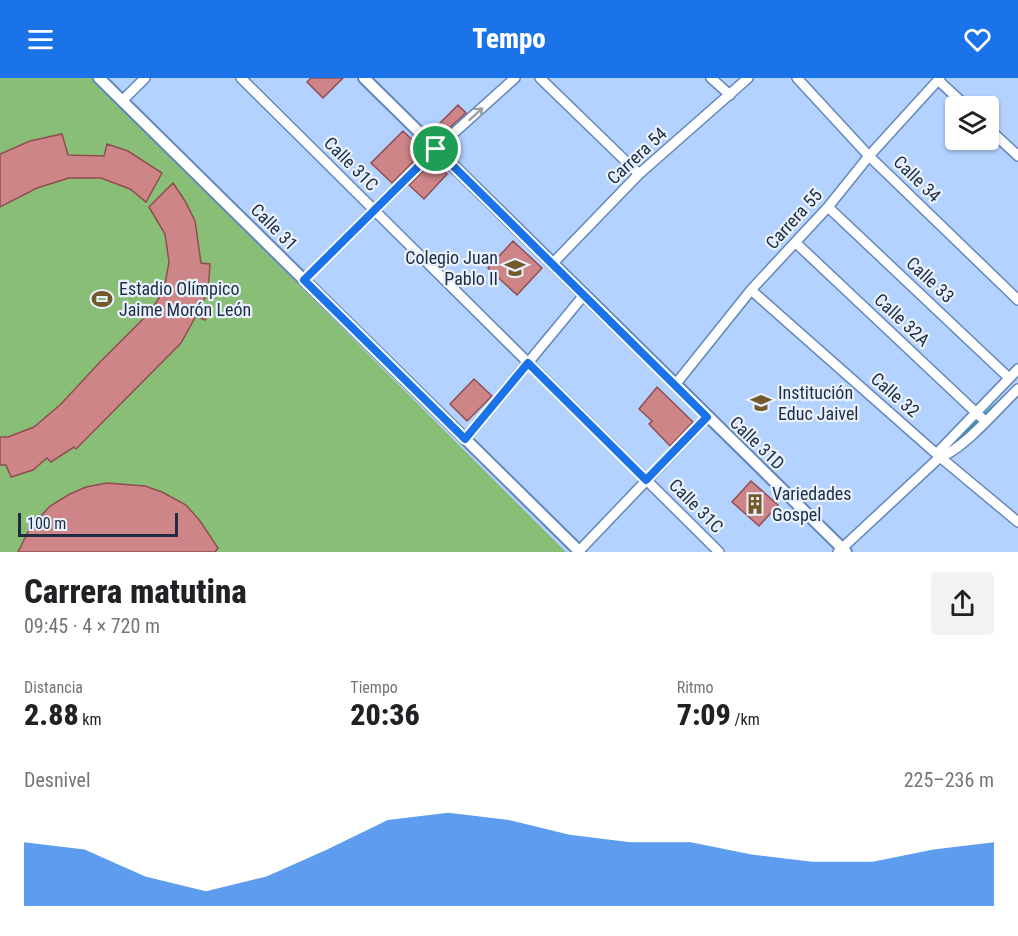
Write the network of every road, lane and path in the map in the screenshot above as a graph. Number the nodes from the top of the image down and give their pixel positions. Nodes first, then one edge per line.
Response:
1 (99, 78) edge
2 (145, 78) edge
3 (241, 78) edge
4 (364, 78) edge
5 (515, 78) edge
6 (540, 78) edge
7 (711, 78) edge
8 (748, 78) edge
9 (797, 78) edge
10 (939, 79) edge
11 (729, 95) junction
12 (956, 96) edge
13 (122, 101) junction
14 (999, 138) edge
15 (436, 149) junction
16 (869, 156) junction
17 (1018, 156) edge
18 (639, 174) junction
19 (828, 207) junction
20 (374, 210) junction
21 (796, 243) junction
22 (552, 264) junction
23 (304, 280) junction
24 (751, 290) junction
25 (584, 295) junction
26 (1018, 300) edge
27 (528, 363) junction
28 (1018, 369) edge
29 (1008, 377) junction
30 (675, 385) junction
31 (1018, 388) edge
32 (707, 417) junction
33 (981, 417) junction
34 (465, 439) junction
35 (940, 457) junction
36 (646, 480) junction
37 (1018, 522) edge
38 (579, 551) edge
39 (842, 551) edge
40 (719, 552) edge

1 - 13 street, Calle 31
2 - 13 street
3 - 20 street, Calle 31C
4 - 15 street, Calle 31D
15 -> 5 street
6 - 18 street
7 - 11 street
8 - 11 street, Carrera 54
9 - 16 street, Calle 34
10 - 12 street
10 - 16 street, Carrera 55
11 - 18 street, Carrera 54
13 - 23 street, Calle 31
14 - 17 street
15 - 20 street
15 - 22 street, Calle 31D
16 - 19 street, Carrera 55
16 - 26 street, Calle 34
18 - 22 street, Carrera 54
19 - 21 street, Carrera 55
19 - 29 street, Calle 33
20 - 23 street
20 - 27 street, Calle 31C
21 - 24 street, Carrera 55
21 - 33 street, Calle 32A
22 - 25 street, Calle 31D
23 - 34 street, Calle 31
24 - 30 street, Carrera 55
24 - 35 street, Calle 32
25 - 27 street
25 - 30 street, Calle 31D
27 - 34 street
27 - 36 street, Calle 31C
28 - 29 street
29 - 33 street
30 - 32 street, Calle 31D
31 - 33 street
32 - 36 street
32 - 39 street, Calle 31D
33 - 35 street
34 - 38 street, Calle 31
35 - 37 street, Calle 32
35 - 39 street
36 - 38 street
36 - 40 street, Calle 31C

